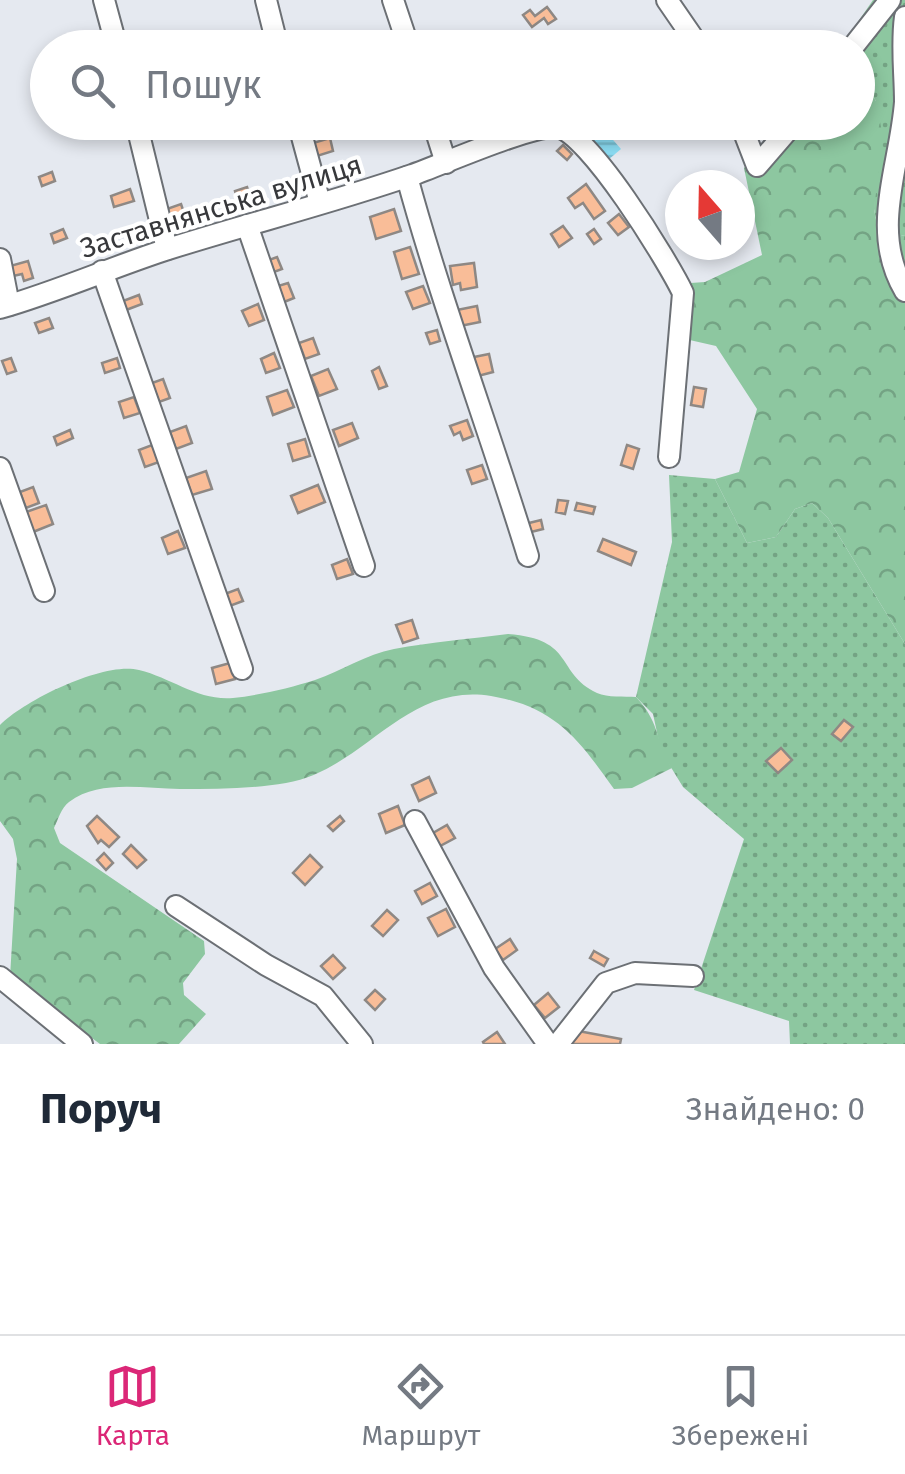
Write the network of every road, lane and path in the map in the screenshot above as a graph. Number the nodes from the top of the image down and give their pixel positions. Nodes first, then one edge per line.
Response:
1 (104, 0) edge
2 (266, 0) edge
3 (394, 0) edge
4 (667, 0) edge
5 (890, 0) edge
6 (905, 16) edge
7 (112, 30) edge
8 (274, 30) edge
9 (403, 30) edge
10 (688, 30) edge
11 (866, 30) edge
12 (141, 140) edge
13 (303, 140) edge
14 (439, 140) edge
15 (509, 140) edge
16 (579, 140) edge
17 (747, 140) edge
18 (780, 140) edge
19 (446, 163) junction
20 (407, 177) junction
21 (320, 203) junction
22 (247, 224) junction
23 (168, 249) junction
24 (0, 260) edge
25 (102, 271) junction
26 (905, 291) edge
27 (4, 306) edge
28 (669, 457) dead end
29 (0, 468) edge
30 (528, 556) dead end
31 (364, 566) dead end
32 (44, 591) dead end
33 (242, 669) dead end
34 (416, 821) dead end
35 (176, 906) dead end
36 (0, 976) edge
37 (693, 976) dead end
38 (82, 1044) edge
39 (362, 1044) edge
40 (548, 1044) edge
41 (558, 1044) edge

1 - 7 street
2 - 8 street
3 - 9 street
4 - 10 street
5 - 11 street
6 - 26 street
12 - 23 street
13 - 21 street
14 - 19 street
15 - 19 street, Заставнянська вулиця
16 - 28 street, Заставнянська вулиця
17 - 18 street
19 - 20 street, Заставнянська вулиця
20 - 21 street, Заставнянська вулиця
20 - 30 street
21 - 22 street, Заставнянська вулиця
22 - 23 street, Заставнянська вулиця
22 - 31 street
23 - 25 street, Заставнянська вулиця
24 - 27 street
25 - 27 street, Заставнянська вулиця
25 - 33 street
29 - 32 street
34 - 40 street
35 - 39 street
36 - 38 street
37 - 41 street

